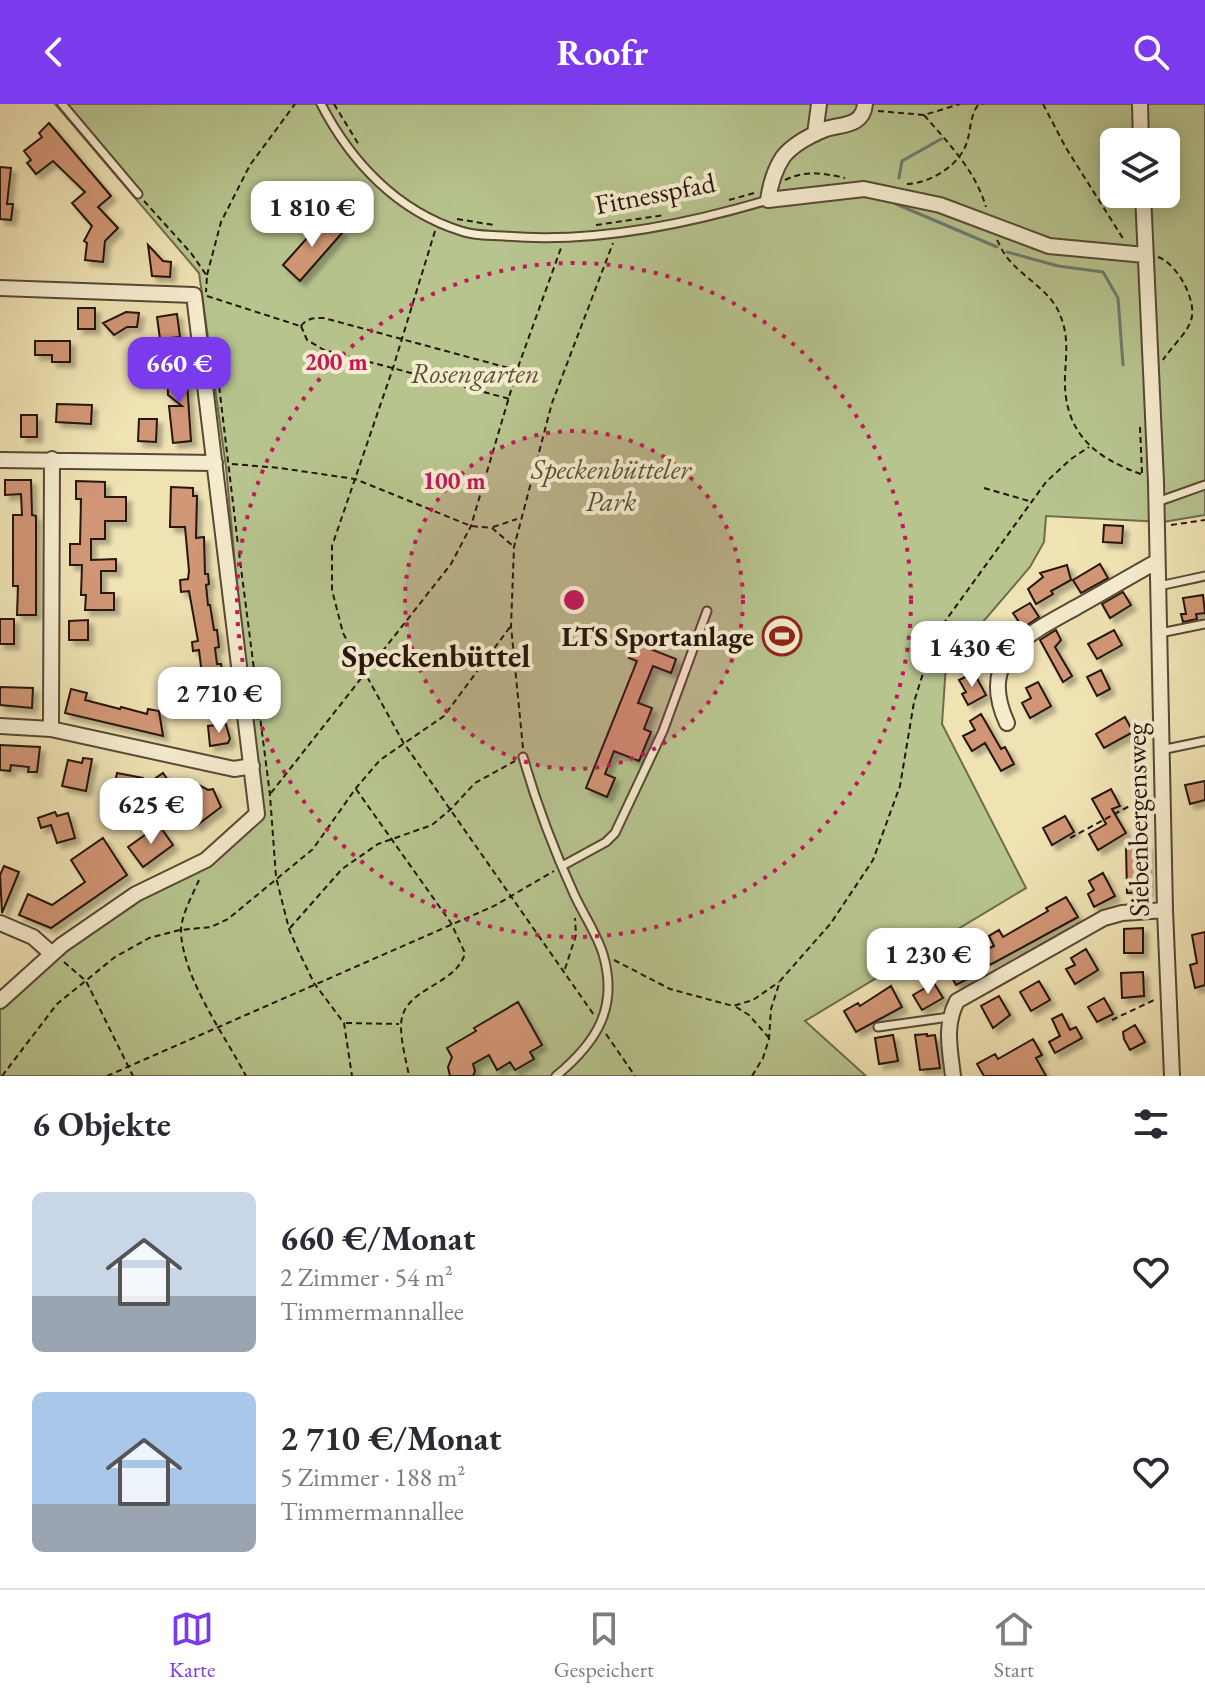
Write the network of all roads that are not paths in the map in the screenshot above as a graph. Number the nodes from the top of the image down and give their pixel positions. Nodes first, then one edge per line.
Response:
1 (62, 104) edge
2 (321, 104) edge
3 (819, 104) edge
4 (1140, 104) edge
5 (865, 106) edge
6 (1141, 128) edge
7 (815, 134) junction
8 (138, 194) road end
9 (769, 194) junction
10 (1142, 208) edge
11 (1139, 255) junction
12 (0, 288) edge
13 (52, 459) junction
14 (0, 460) edge
15 (223, 464) junction
16 (1205, 485) edge
17 (1157, 502) junction
18 (1156, 562) junction
19 (1205, 576) edge
20 (1157, 586) junction
21 (707, 611) dead end
22 (1205, 624) edge
23 (1158, 633) junction
24 (1007, 723) dead end
25 (0, 726) edge
26 (51, 729) junction
27 (1205, 741) edge
28 (1161, 750) junction
29 (523, 757) road end
30 (252, 766) junction
31 (562, 866) junction
32 (1165, 910) junction
33 (0, 923) edge
34 (52, 954) junction
35 (0, 1001) edge
36 (949, 1017) junction
37 (878, 1027) dead end
38 (556, 1076) edge
39 (953, 1076) edge
40 (1172, 1076) edge

1 - 8 lane
2 - 9 lane
3 - 7 street
4 - 6 street
5 - 7 street
7 - 9 street
9 - 11 street
10 - 11 street, Siebenbergensweg
11 - 17 street, Siebenbergensweg
12 - 15 street
13 - 14 street
13 - 15 street
13 - 26 street
15 - 30 street
16 - 17 lane
17 - 18 street, Siebenbergensweg
18 - 20 street, Siebenbergensweg
18 - 24 street
19 - 20 lane
20 - 23 street, Siebenbergensweg
21 - 31 lane
22 - 23 lane
23 - 28 street, Siebenbergensweg
25 - 26 street
26 - 30 street
27 - 28 lane
28 - 32 street, Siebenbergensweg
29 - 31 lane
30 - 34 street
31 - 38 lane
32 - 36 street
32 - 40 street, Siebenbergensweg
33 - 34 street
34 - 35 street
36 - 37 lane
36 - 39 street

